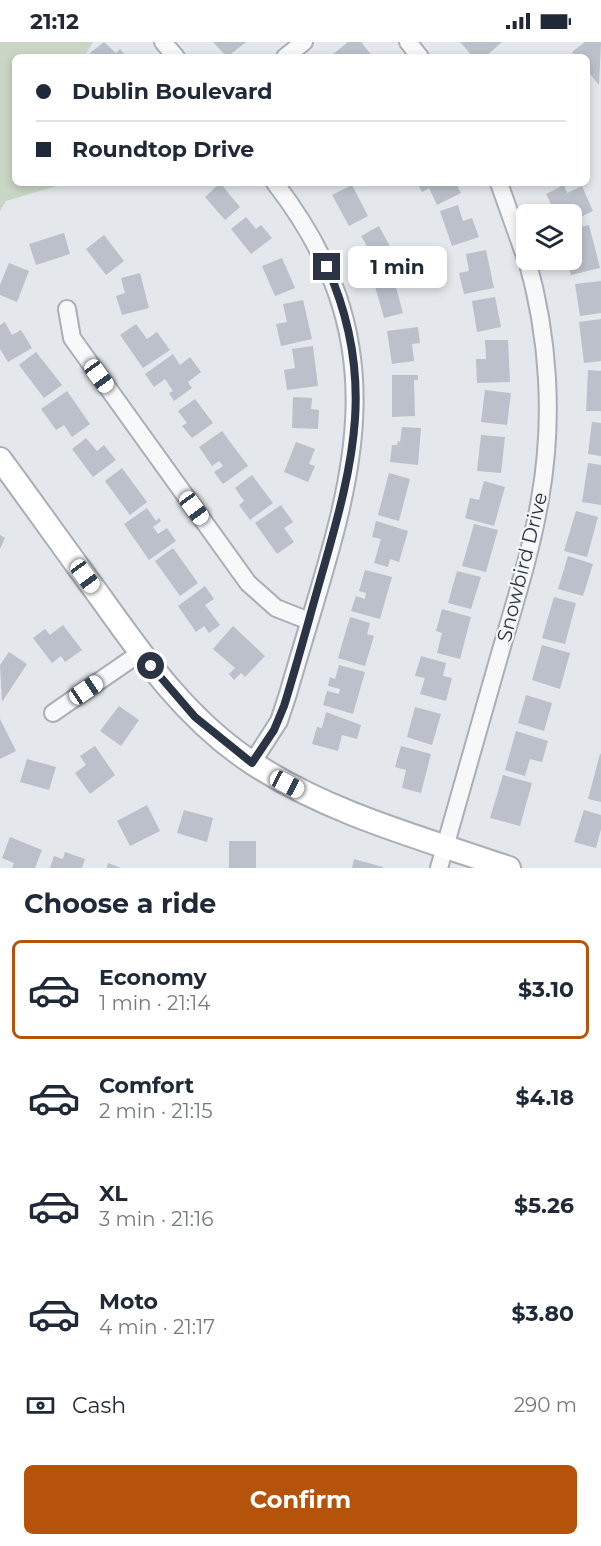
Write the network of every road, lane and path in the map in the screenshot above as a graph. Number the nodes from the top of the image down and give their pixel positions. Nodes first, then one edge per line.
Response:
1 (163, 42) edge
2 (304, 42) edge
3 (408, 42) edge
4 (173, 54) edge
5 (289, 54) edge
6 (418, 54) edge
7 (277, 186) edge
8 (500, 186) edge
9 (516, 229) edge
10 (530, 270) edge
11 (67, 309) dead end
12 (0, 460) edge
13 (309, 621) junction
14 (140, 653) junction
15 (53, 713) dead end
16 (252, 763) junction
17 (445, 846) junction
18 (439, 868) edge
19 (509, 868) edge

1 - 4 street
2 - 5 street
3 - 6 street
7 - 13 street
8 - 9 street, Snowbird Drive
10 - 17 street, Snowbird Drive
11 - 13 street
12 - 14 main road
13 - 16 street
14 - 15 street
14 - 16 main road
16 - 17 main road
17 - 18 street, Snowbird Drive
17 - 19 main road

